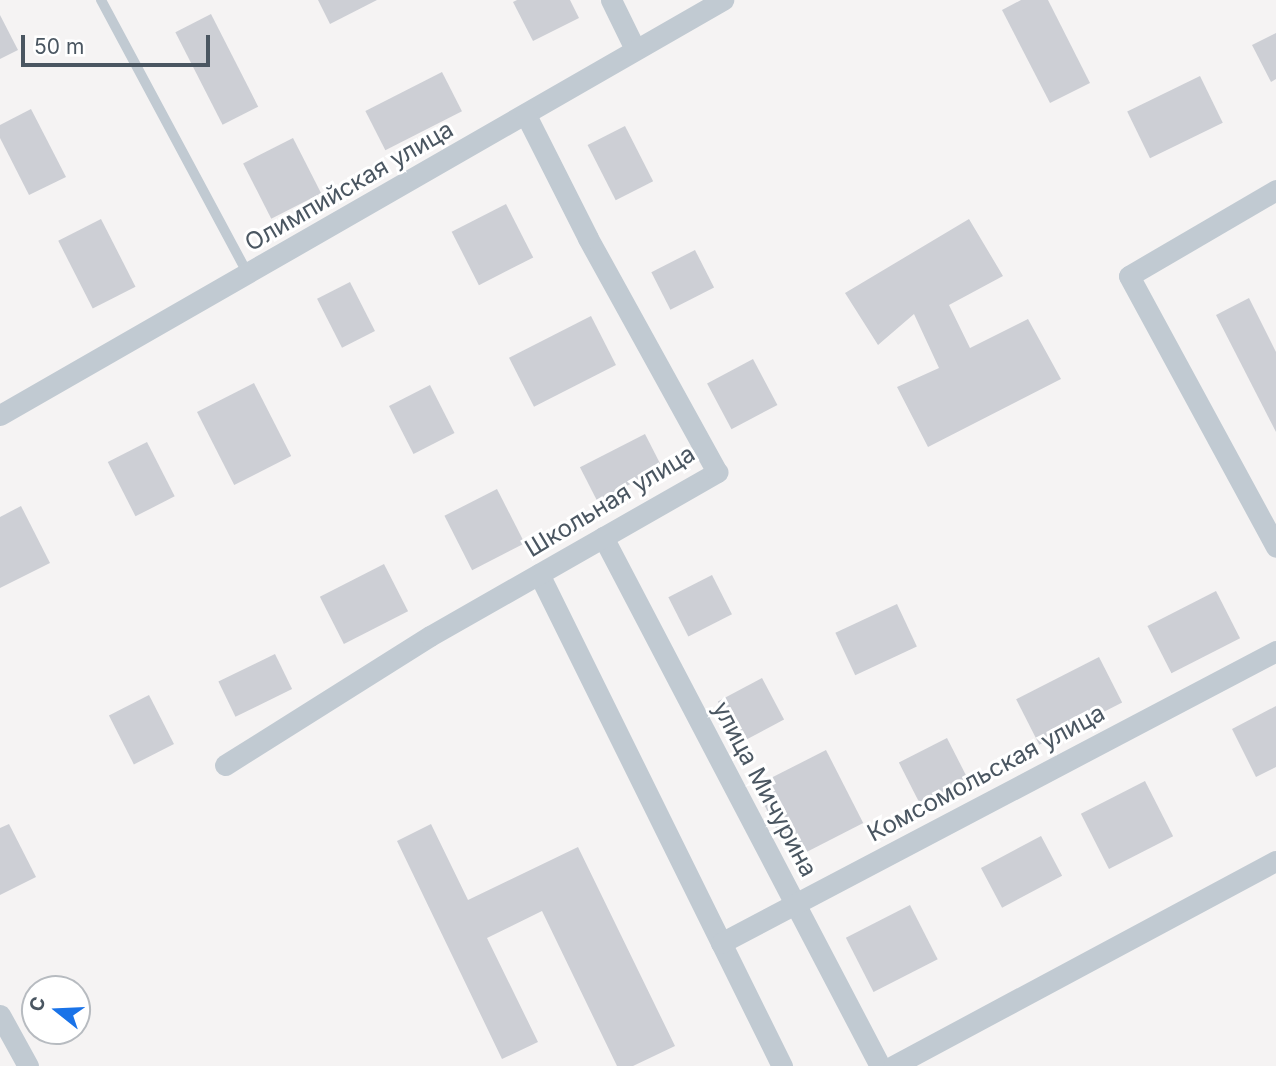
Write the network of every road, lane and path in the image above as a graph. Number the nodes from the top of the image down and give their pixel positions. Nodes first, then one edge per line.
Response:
1 (101, 0) edge
2 (611, 0) edge
3 (723, 0) edge
4 (635, 49) junction
5 (526, 115) junction
6 (1276, 190) edge
7 (248, 274) junction
8 (0, 415) edge
9 (603, 537) junction
10 (1276, 547) edge
11 (539, 574) junction
12 (1276, 651) edge
13 (225, 765) dead end
14 (1276, 861) edge
15 (795, 904) junction
16 (721, 943) junction
17 (0, 1015) edge
18 (28, 1066) edge
19 (782, 1066) edge
20 (880, 1066) edge
21 (894, 1066) edge

1 - 7 lane
2 - 4 street
3 - 4 street, Олимпийская улица
4 - 5 street, Олимпийская улица
5 - 7 street, Олимпийская улица
5 - 9 street, Школьная улица
6 - 10 street
7 - 8 street, Олимпийская улица
9 - 11 street, Школьная улица
9 - 15 street, улица Мичурина
11 - 13 street, Школьная улица
11 - 16 street
12 - 15 street, Комсомольская улица
14 - 21 street
15 - 16 street, Комсомольская улица
15 - 20 street, улица Мичурина
16 - 19 street
17 - 18 street

